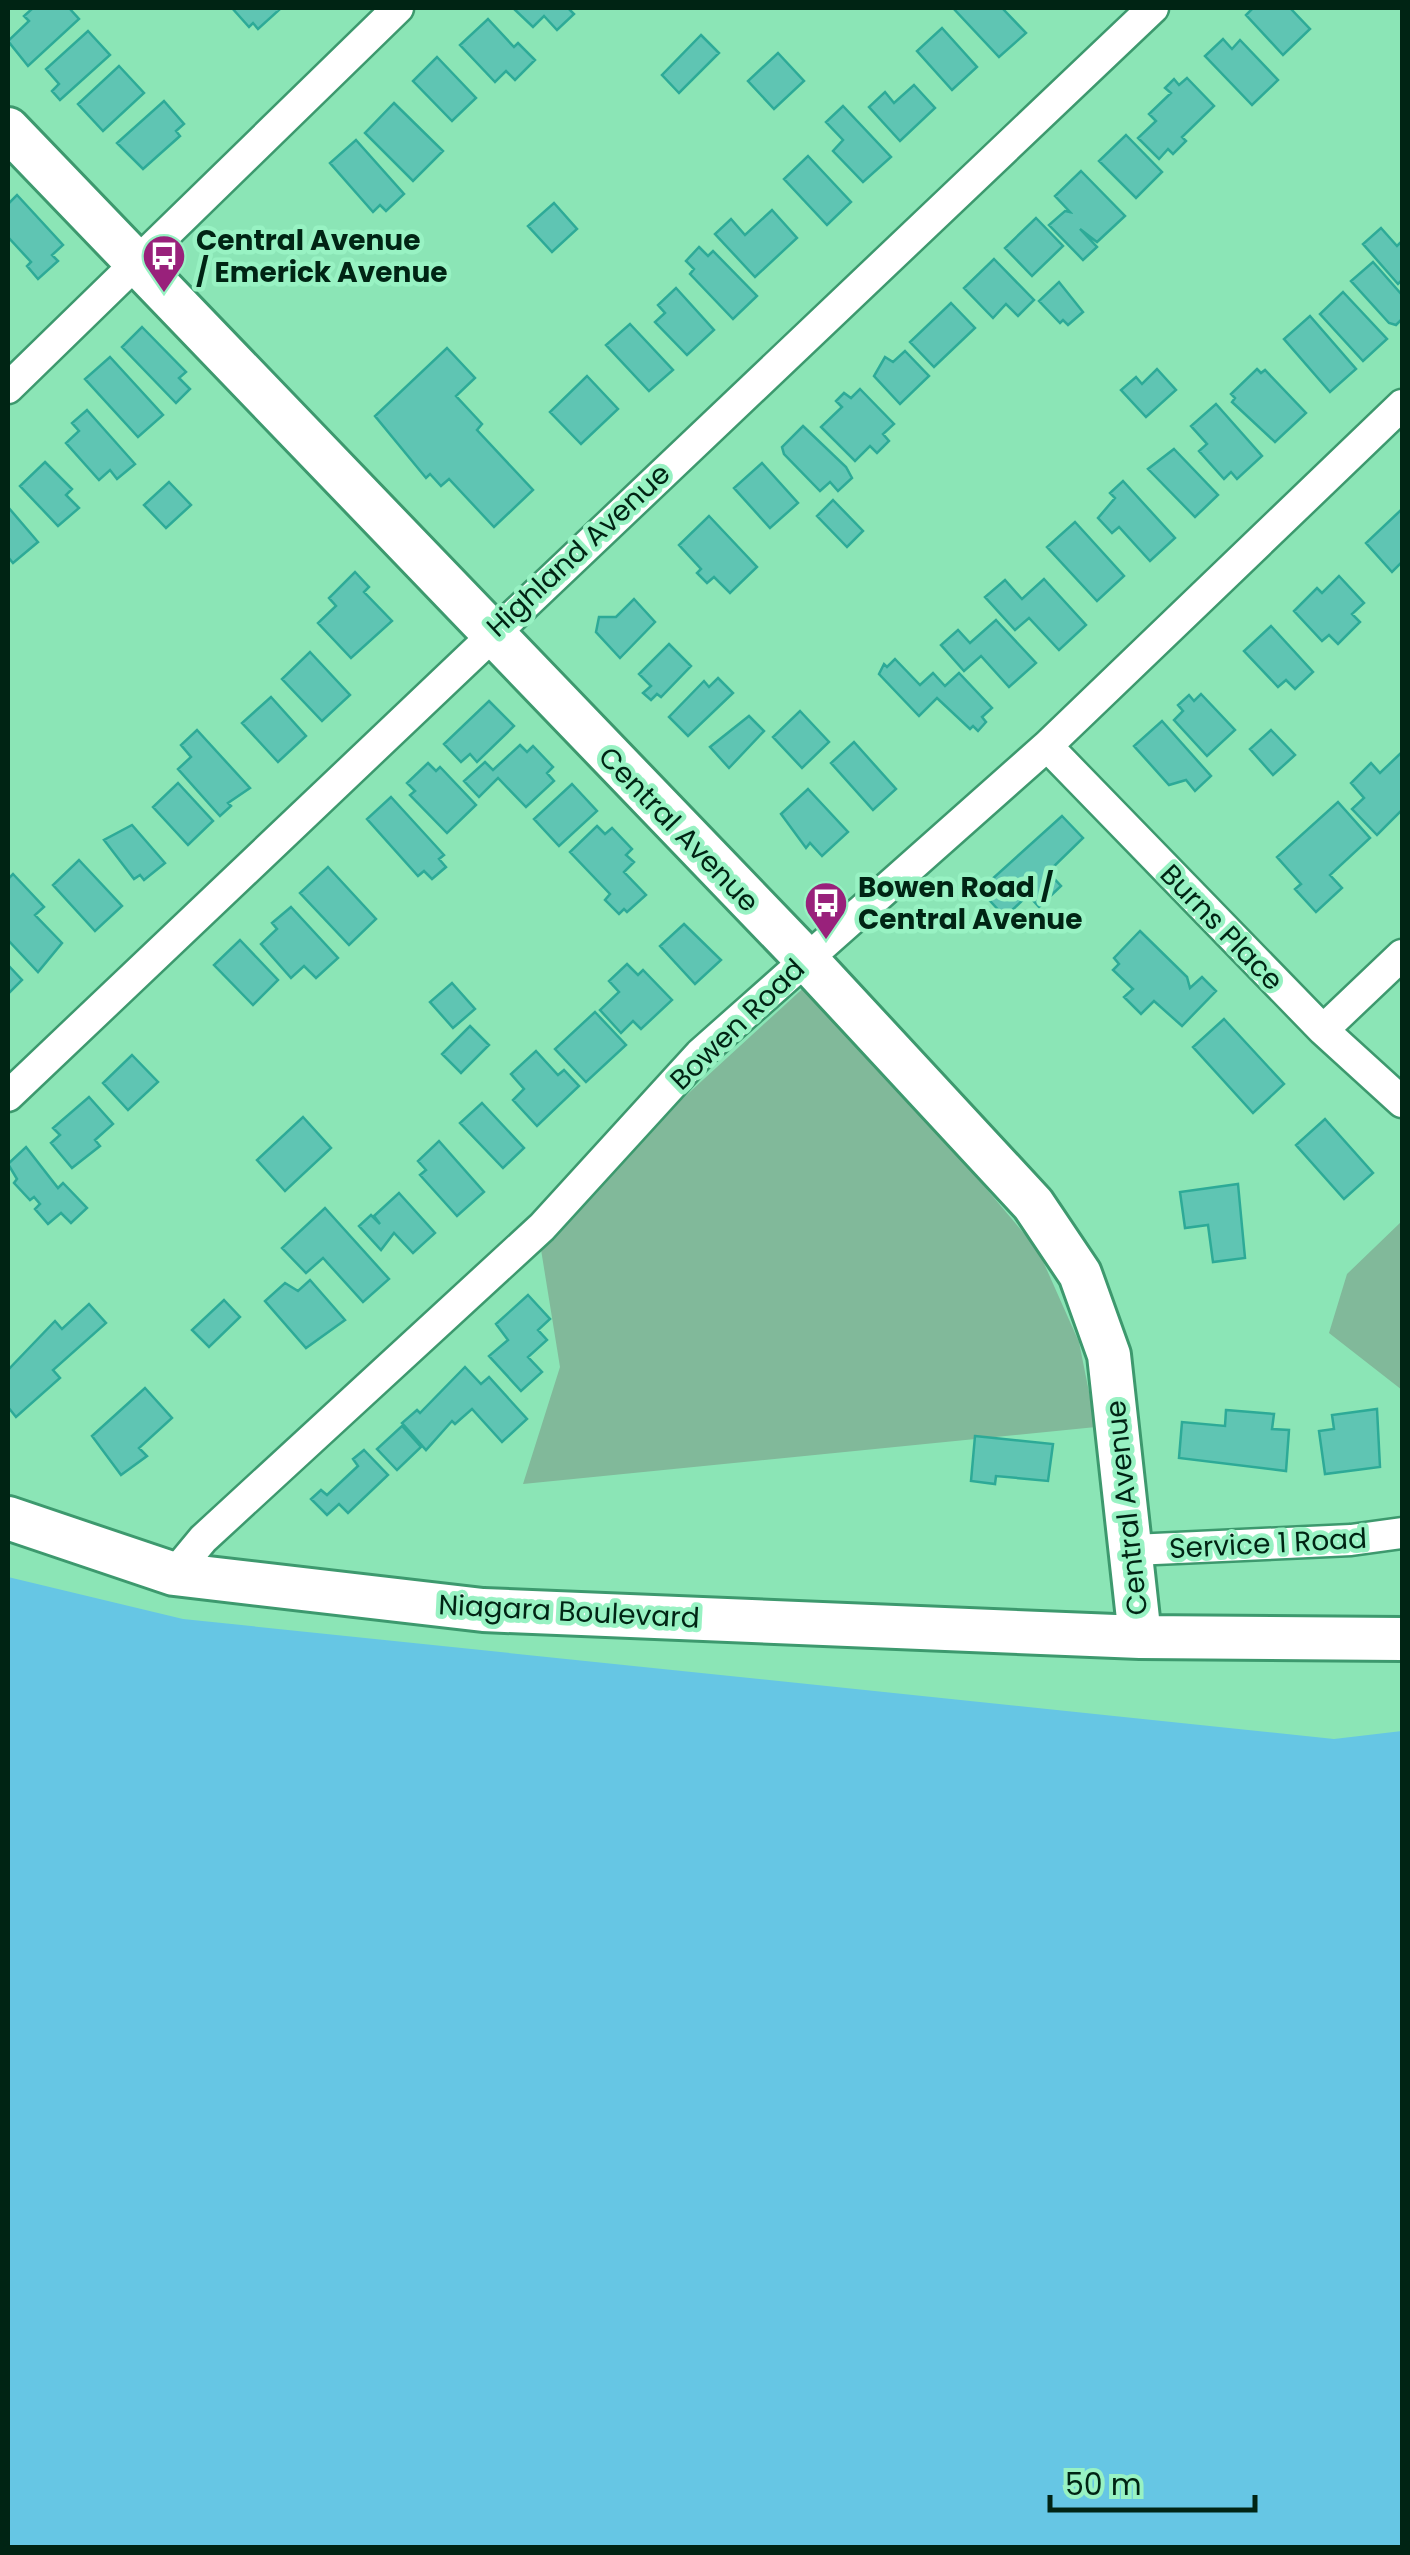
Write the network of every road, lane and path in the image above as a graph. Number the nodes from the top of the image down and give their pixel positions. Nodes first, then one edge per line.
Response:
1 (398, 8) edge
2 (1153, 8) edge
3 (8, 129) edge
4 (136, 265) junction
5 (8, 388) edge
6 (1402, 405) edge
7 (489, 634) junction
8 (1047, 746) junction
9 (1402, 955) edge
10 (805, 958) junction
11 (1323, 1030) junction
12 (8, 1096) edge
13 (1402, 1102) edge
14 (8, 1518) edge
15 (1402, 1533) edge
16 (1132, 1550) junction
17 (174, 1574) junction
18 (1140, 1638) junction
19 (1402, 1638) edge

1 - 4 street
2 - 7 street, Highland Avenue
3 - 4 main road, Central Avenue
4 - 5 street
4 - 7 main road, Central Avenue
6 - 8 street, Bowen Road
7 - 10 main road, Central Avenue
7 - 12 street, Highland Avenue
8 - 10 street, Bowen Road
8 - 11 street, Burns Place
9 - 11 street
10 - 16 main road, Central Avenue
10 - 17 street, Bowen Road
11 - 13 street, Burns Place
14 - 17 main road, Niagara Boulevard
15 - 16 street, Service 1 Road
16 - 18 main road, Central Avenue
17 - 18 main road, Niagara Boulevard
18 - 19 main road, Niagara Boulevard

